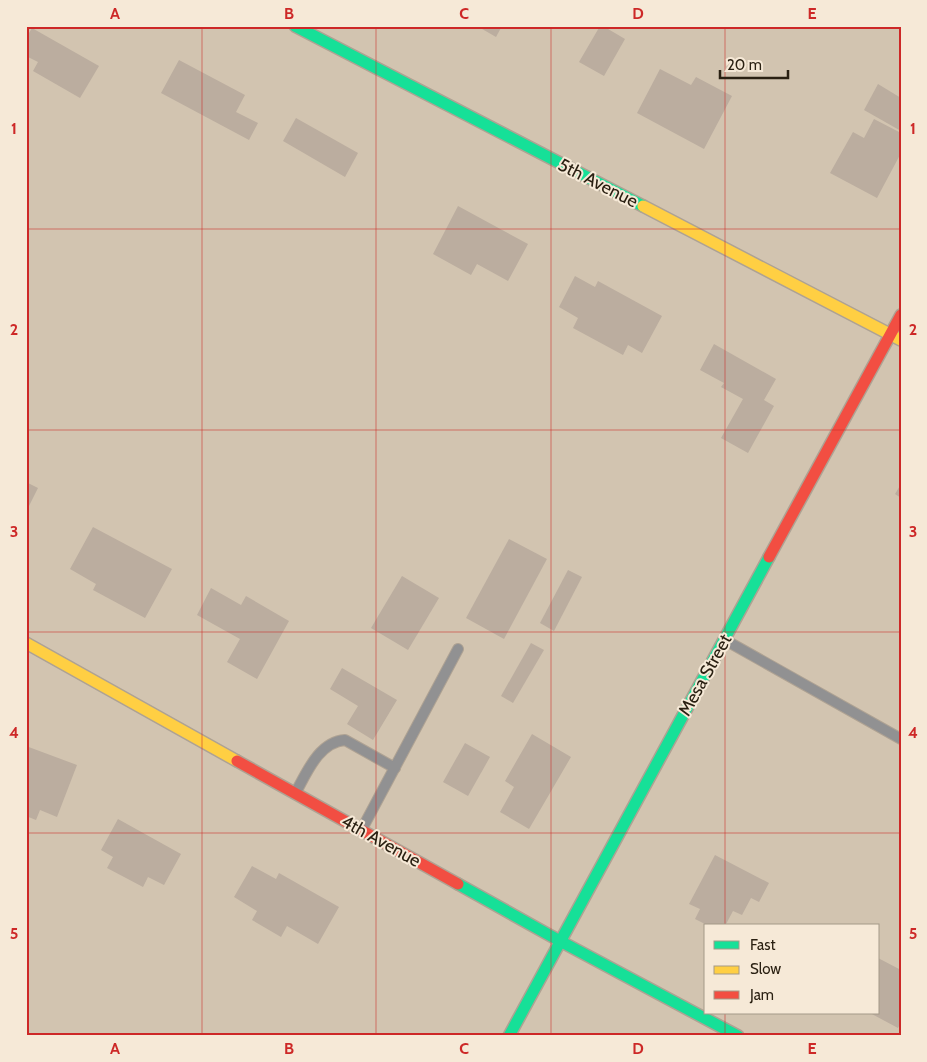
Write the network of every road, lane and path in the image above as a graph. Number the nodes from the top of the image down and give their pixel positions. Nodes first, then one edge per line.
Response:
1 (295, 26) edge
2 (901, 315) edge
3 (890, 334) junction
4 (901, 340) edge
5 (724, 640) junction
6 (26, 643) edge
7 (458, 649) dead end
8 (901, 739) edge
9 (395, 768) junction
10 (295, 793) junction
11 (362, 830) junction
12 (560, 941) junction
13 (509, 1036) edge
14 (738, 1036) edge

1 - 3 street, 5th Avenue
2 - 3 street, Mesa Street
3 - 4 street, 5th Avenue
3 - 5 street, Mesa Street
5 - 8 lane
5 - 12 street, Mesa Street
6 - 10 street, 4th Avenue
7 - 9 lane
9 - 10 lane
9 - 11 lane
10 - 11 street, 4th Avenue
11 - 12 street, 4th Avenue
12 - 13 street, Mesa Street
12 - 14 street, 4th Avenue

